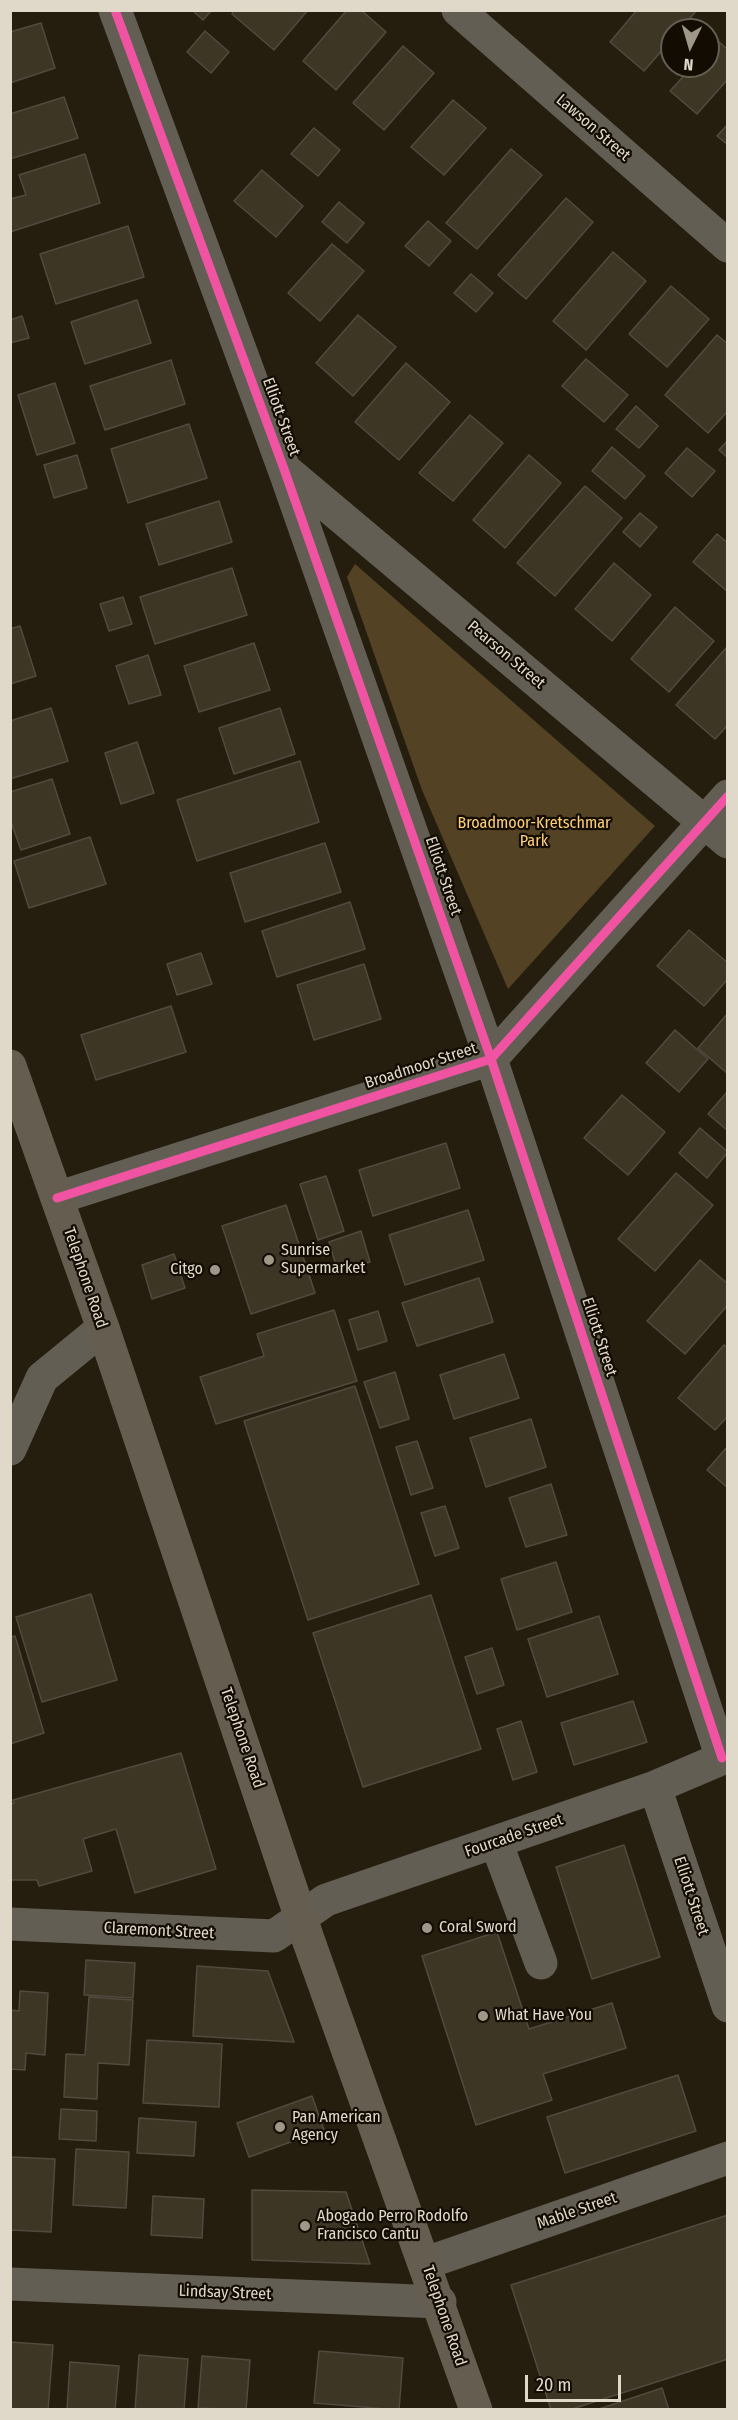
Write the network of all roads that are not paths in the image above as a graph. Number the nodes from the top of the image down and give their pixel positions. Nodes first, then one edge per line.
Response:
1 (115, 10) edge
2 (458, 10) edge
3 (728, 246) edge
4 (284, 469) junction
5 (728, 796) edge
6 (716, 832) edge
7 (491, 1059) junction
8 (10, 1066) edge
9 (23, 1133) edge
10 (57, 1198) junction
11 (103, 1328) junction
12 (10, 1449) edge
13 (725, 1757) edge
14 (655, 1787) junction
15 (496, 1842) junction
16 (302, 1916) junction
17 (10, 1924) edge
18 (541, 1963) dead end
19 (728, 2006) edge
20 (728, 2158) edge
21 (426, 2263) junction
22 (10, 2284) edge
23 (440, 2302) junction
24 (476, 2409) edge

1 - 4 street, Elliott Street
2 - 3 street, Lawson Street
4 - 6 street, Pearson Street
4 - 7 street, Elliott Street
5 - 6 street, Broadmoor Street
6 - 7 street, Broadmoor Street
7 - 10 street, Broadmoor Street
7 - 13 street, Elliott Street
8 - 9 main road, Telephone Road
9 - 10 main road, Telephone Road
10 - 11 main road, Telephone Road
11 - 12 street
11 - 16 main road, Telephone Road
13 - 14 street, Fourcade Street
14 - 15 street, Fourcade Street
14 - 19 street, Elliott Street
15 - 16 street, Fourcade Street
15 - 18 street
16 - 17 street, Claremont Street
16 - 21 main road, Telephone Road
20 - 21 street, Mable Street
21 - 23 main road, Telephone Road
22 - 23 street, Lindsay Street
23 - 24 main road, Telephone Road

